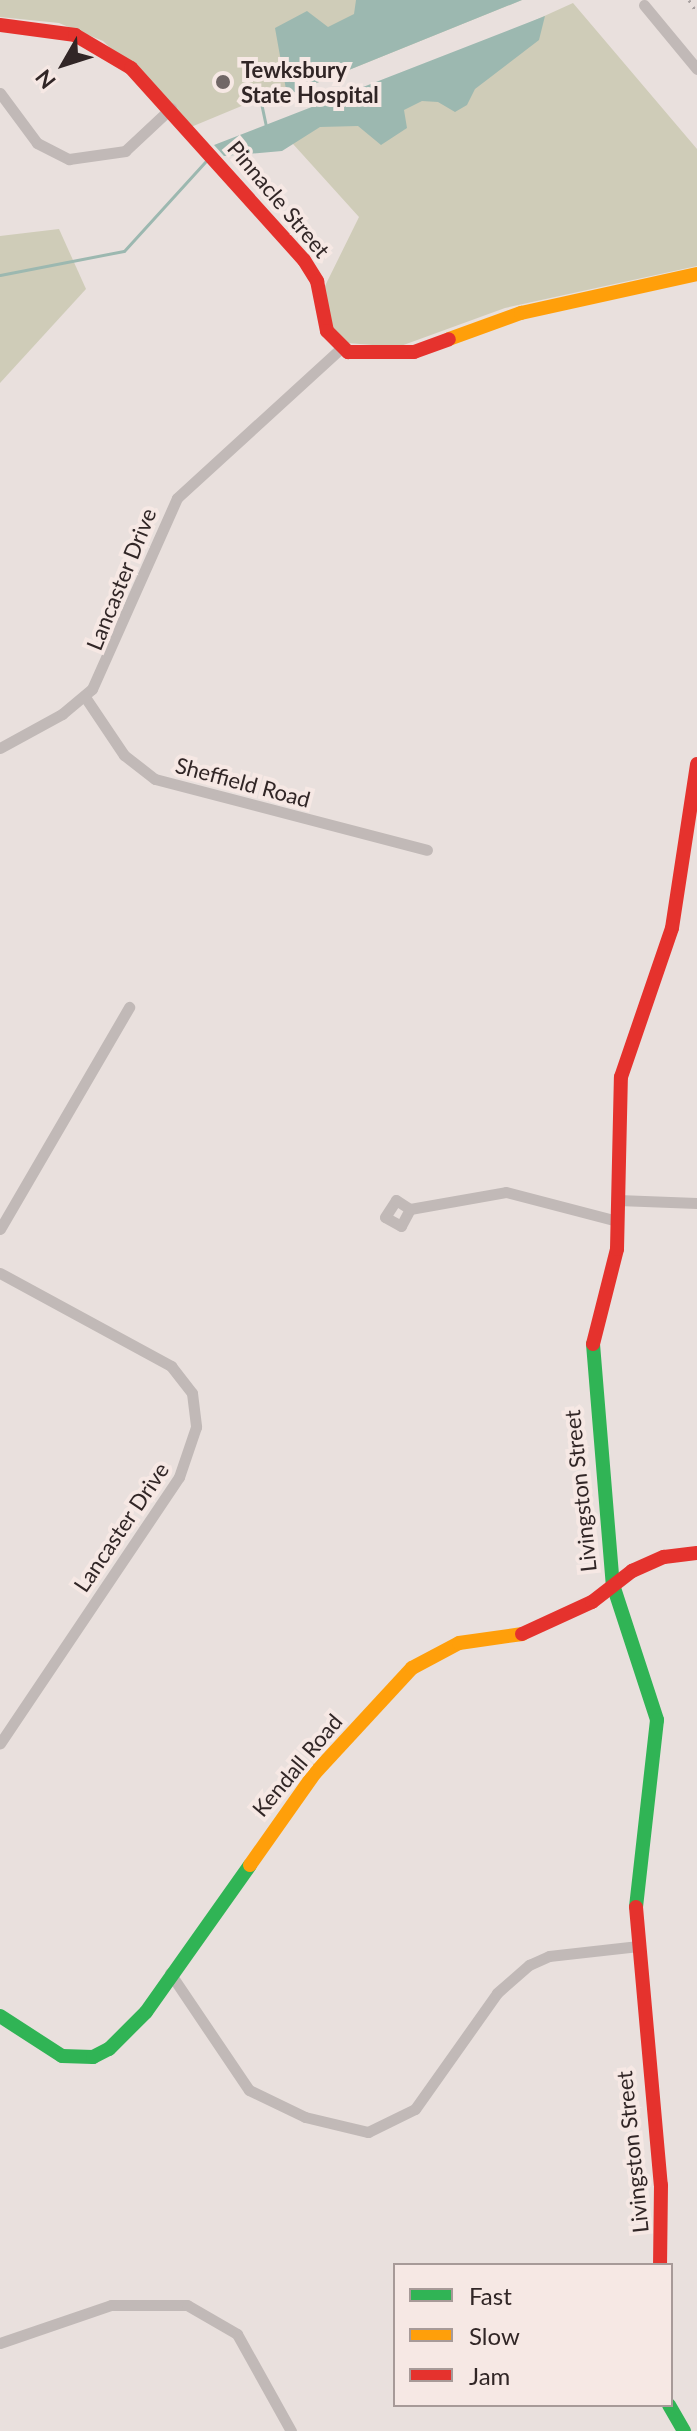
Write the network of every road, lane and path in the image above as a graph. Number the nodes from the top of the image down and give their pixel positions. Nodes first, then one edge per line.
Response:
1 (644, 5) dead end
2 (0, 25) edge
3 (697, 69) edge
4 (0, 93) edge
5 (171, 108) junction
6 (697, 274) edge
7 (341, 348) junction
8 (85, 697) junction
9 (0, 748) edge
10 (697, 764) edge
11 (427, 850) dead end
12 (129, 1007) dead end
13 (618, 1200) junction
14 (697, 1203) edge
15 (410, 1209) dead end
16 (617, 1221) junction
17 (0, 1229) edge
18 (0, 1273) edge
19 (697, 1553) edge
20 (613, 1582) junction
21 (0, 1743) edge
22 (638, 1946) junction
23 (170, 1973) junction
24 (0, 2016) edge
25 (660, 2263) edge
26 (0, 2343) edge
27 (670, 2407) edge
28 (291, 2431) edge
29 (684, 2431) edge

1 - 3 street
2 - 5 street, Pinnacle Street
4 - 5 street
5 - 7 street, Pinnacle Street
6 - 7 street
7 - 8 street, Lancaster Drive
8 - 9 street, Lancaster Drive
8 - 11 street, Sheffield Road
10 - 13 street, Livingston Street
12 - 17 street
13 - 14 street
13 - 16 street, Livingston Street
15 - 16 street
16 - 20 street, Livingston Street
18 - 21 street, Lancaster Drive
19 - 20 street, Kendall Road
20 - 22 street, Livingston Street
20 - 23 street, Kendall Road
22 - 23 street
22 - 25 street, Livingston Street
23 - 24 street, Kendall Road
26 - 28 street
27 - 29 street

